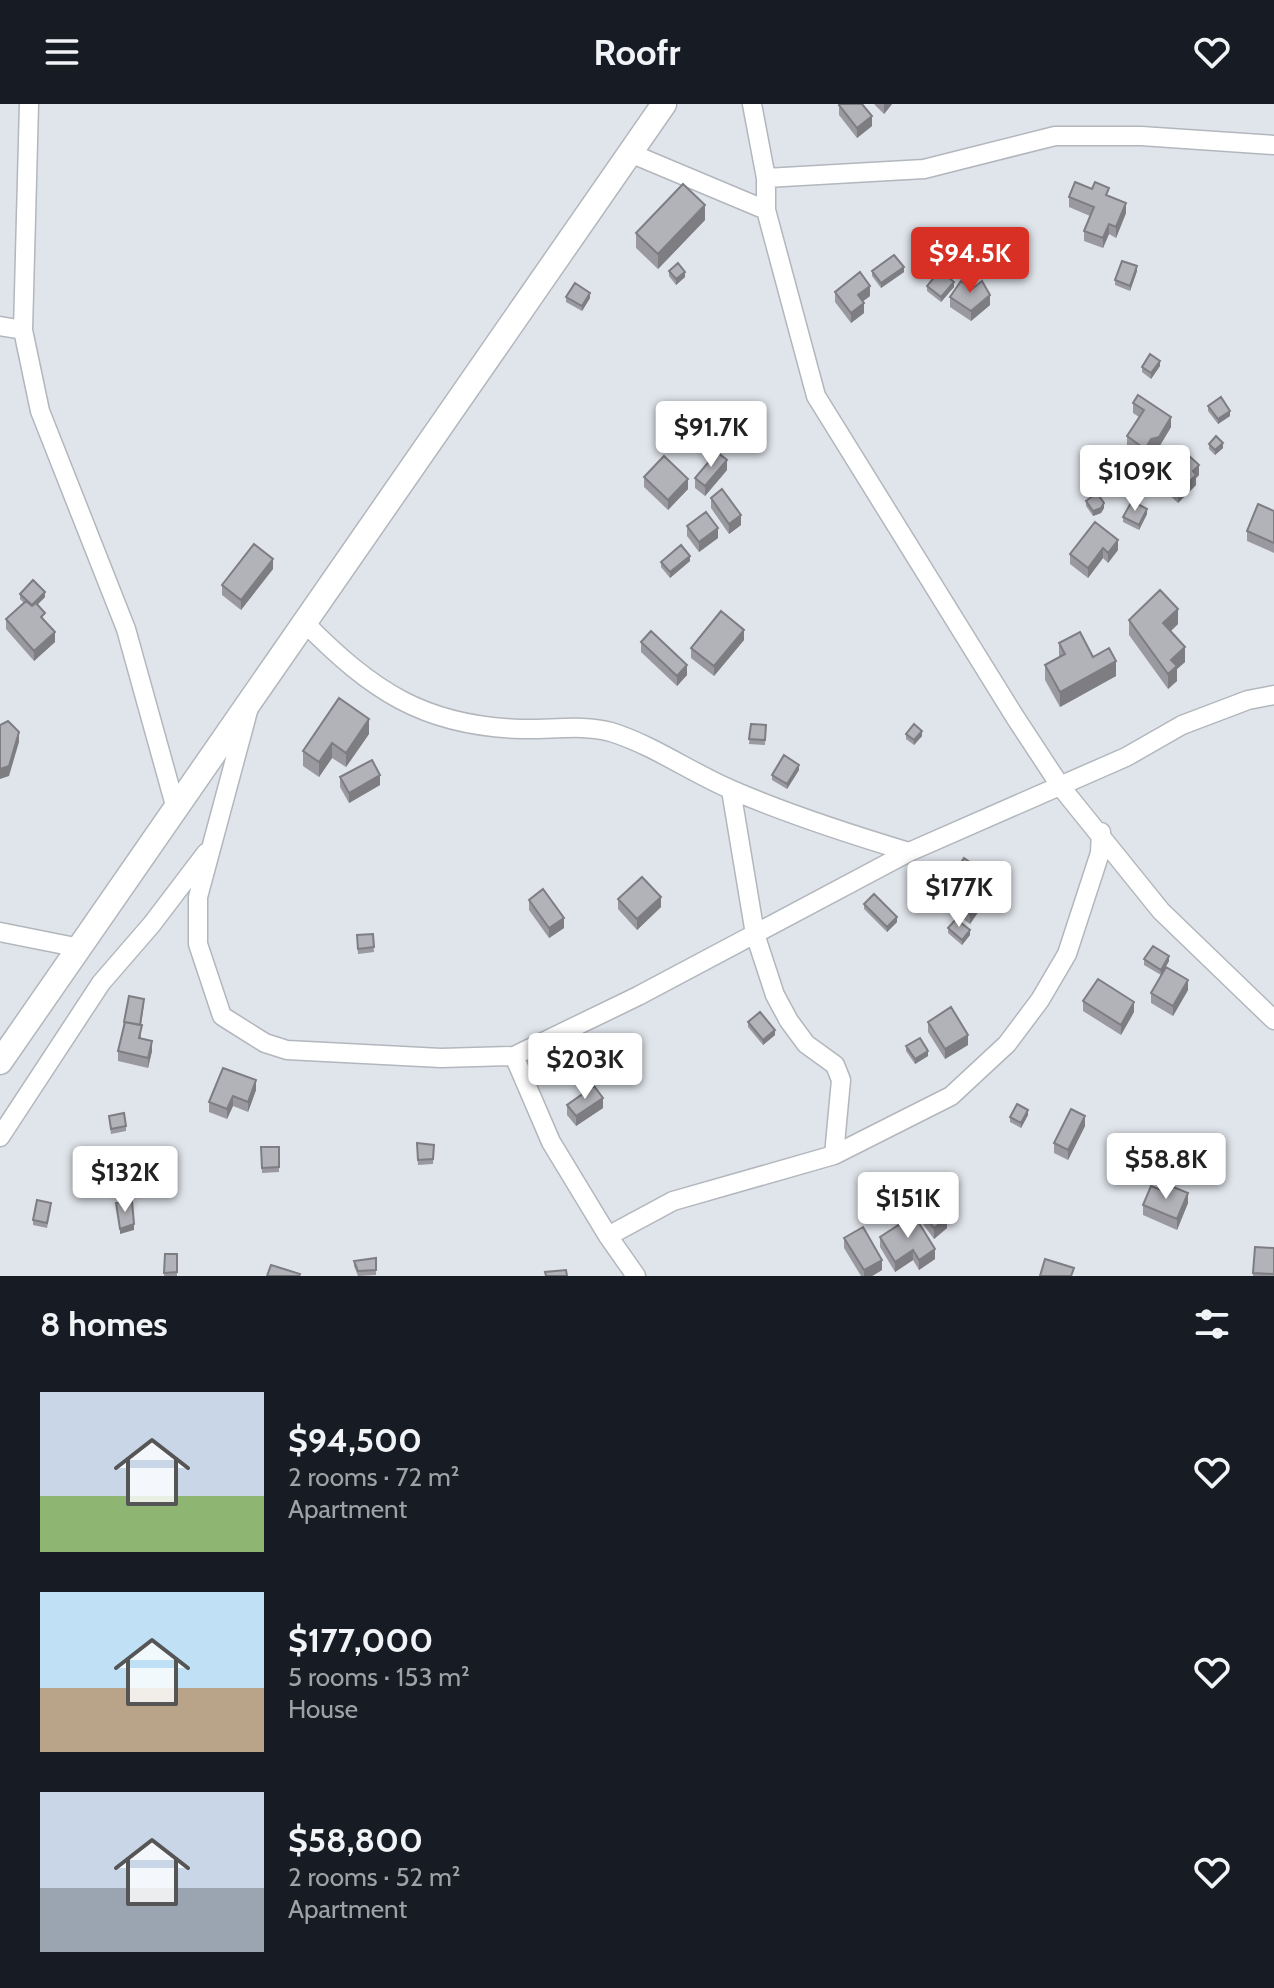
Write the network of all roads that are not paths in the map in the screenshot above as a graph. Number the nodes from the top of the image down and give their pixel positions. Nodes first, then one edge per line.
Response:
1 (29, 104) edge
2 (664, 104) edge
3 (752, 104) edge
4 (1274, 145) edge
5 (630, 153) junction
6 (766, 178) junction
7 (766, 210) junction
8 (0, 326) edge
9 (23, 330) junction
10 (305, 623) junction
11 (1270, 693) edge
12 (251, 700) junction
13 (1061, 787) junction
14 (731, 790) junction
15 (176, 809) junction
16 (1101, 832) junction
17 (210, 848) junction
18 (909, 852) junction
19 (0, 932) edge
20 (755, 934) junction
21 (80, 948) junction
22 (1274, 1020) edge
23 (514, 1056) junction
24 (0, 1062) edge
25 (0, 1137) edge
26 (834, 1155) junction
27 (608, 1236) junction
28 (636, 1276) edge

1 - 9 street
2 - 5 street
3 - 6 street
4 - 6 street
5 - 7 street
5 - 10 street
6 - 7 street
7 - 13 street
8 - 9 street
9 - 15 street
10 - 12 street
10 - 14 street
11 - 13 street
12 - 15 street
12 - 17 street
13 - 16 street
13 - 18 street
14 - 18 street
14 - 20 street
15 - 21 street
16 - 22 street
16 - 26 street
17 - 23 street
17 - 25 street
18 - 20 street
19 - 21 street
20 - 23 street
20 - 26 street
21 - 24 street
23 - 27 street
26 - 27 street
27 - 28 street

